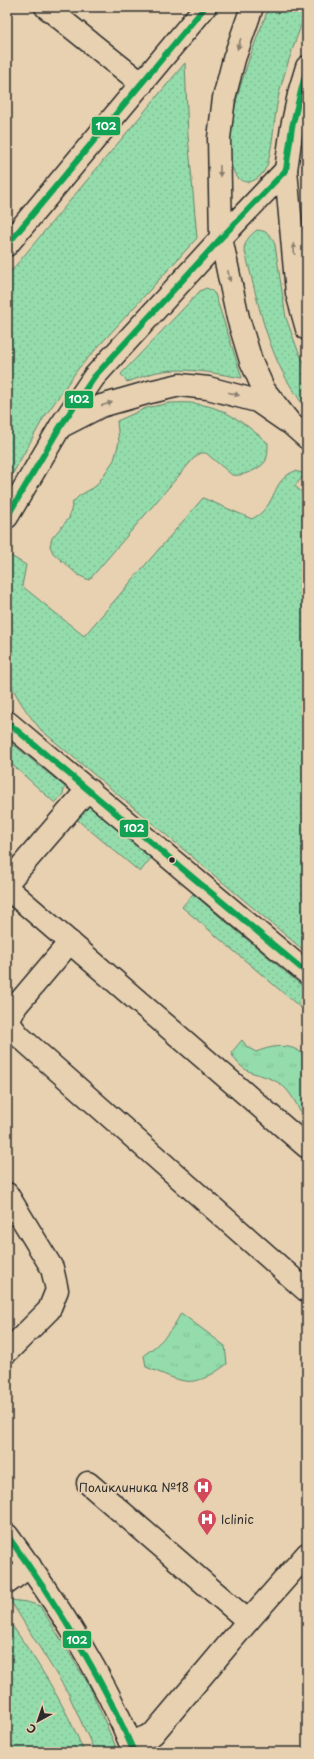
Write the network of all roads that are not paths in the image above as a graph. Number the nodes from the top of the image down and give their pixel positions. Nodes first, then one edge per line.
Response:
1 (46, 7) edge
2 (205, 7) edge
3 (252, 7) edge
4 (307, 67) edge
5 (142, 84) junction
6 (286, 170) junction
7 (221, 238) junction
8 (7, 245) edge
9 (307, 329) edge
10 (290, 423) junction
11 (60, 427) junction
12 (307, 438) edge
13 (7, 517) edge
14 (7, 722) edge
15 (88, 789) junction
16 (7, 883) edge
17 (7, 888) edge
18 (70, 942) junction
19 (307, 973) edge
20 (307, 1147) edge
21 (7, 1194) edge
22 (307, 1291) edge
23 (7, 1352) edge
24 (88, 1483) dead end
25 (7, 1535) edge
26 (307, 1554) edge
27 (30, 1566) junction
28 (7, 1583) edge
29 (248, 1620) junction
30 (133, 1748) edge

1 - 5 street
2 - 5 street
3 -> 7 street
4 - 6 street
5 - 8 street
6 - 7 street
9 -> 6 street
7 -> 10 street
7 - 11 street
11 -> 10 street
10 - 12 street
11 - 13 street
14 - 15 street
15 - 16 street
15 - 19 street
17 - 18 street
18 - 20 street
18 - 22 street
21 - 23 street
24 - 29 street
25 - 27 street
26 - 29 street
27 - 28 street
27 - 30 street
29 - 30 street

